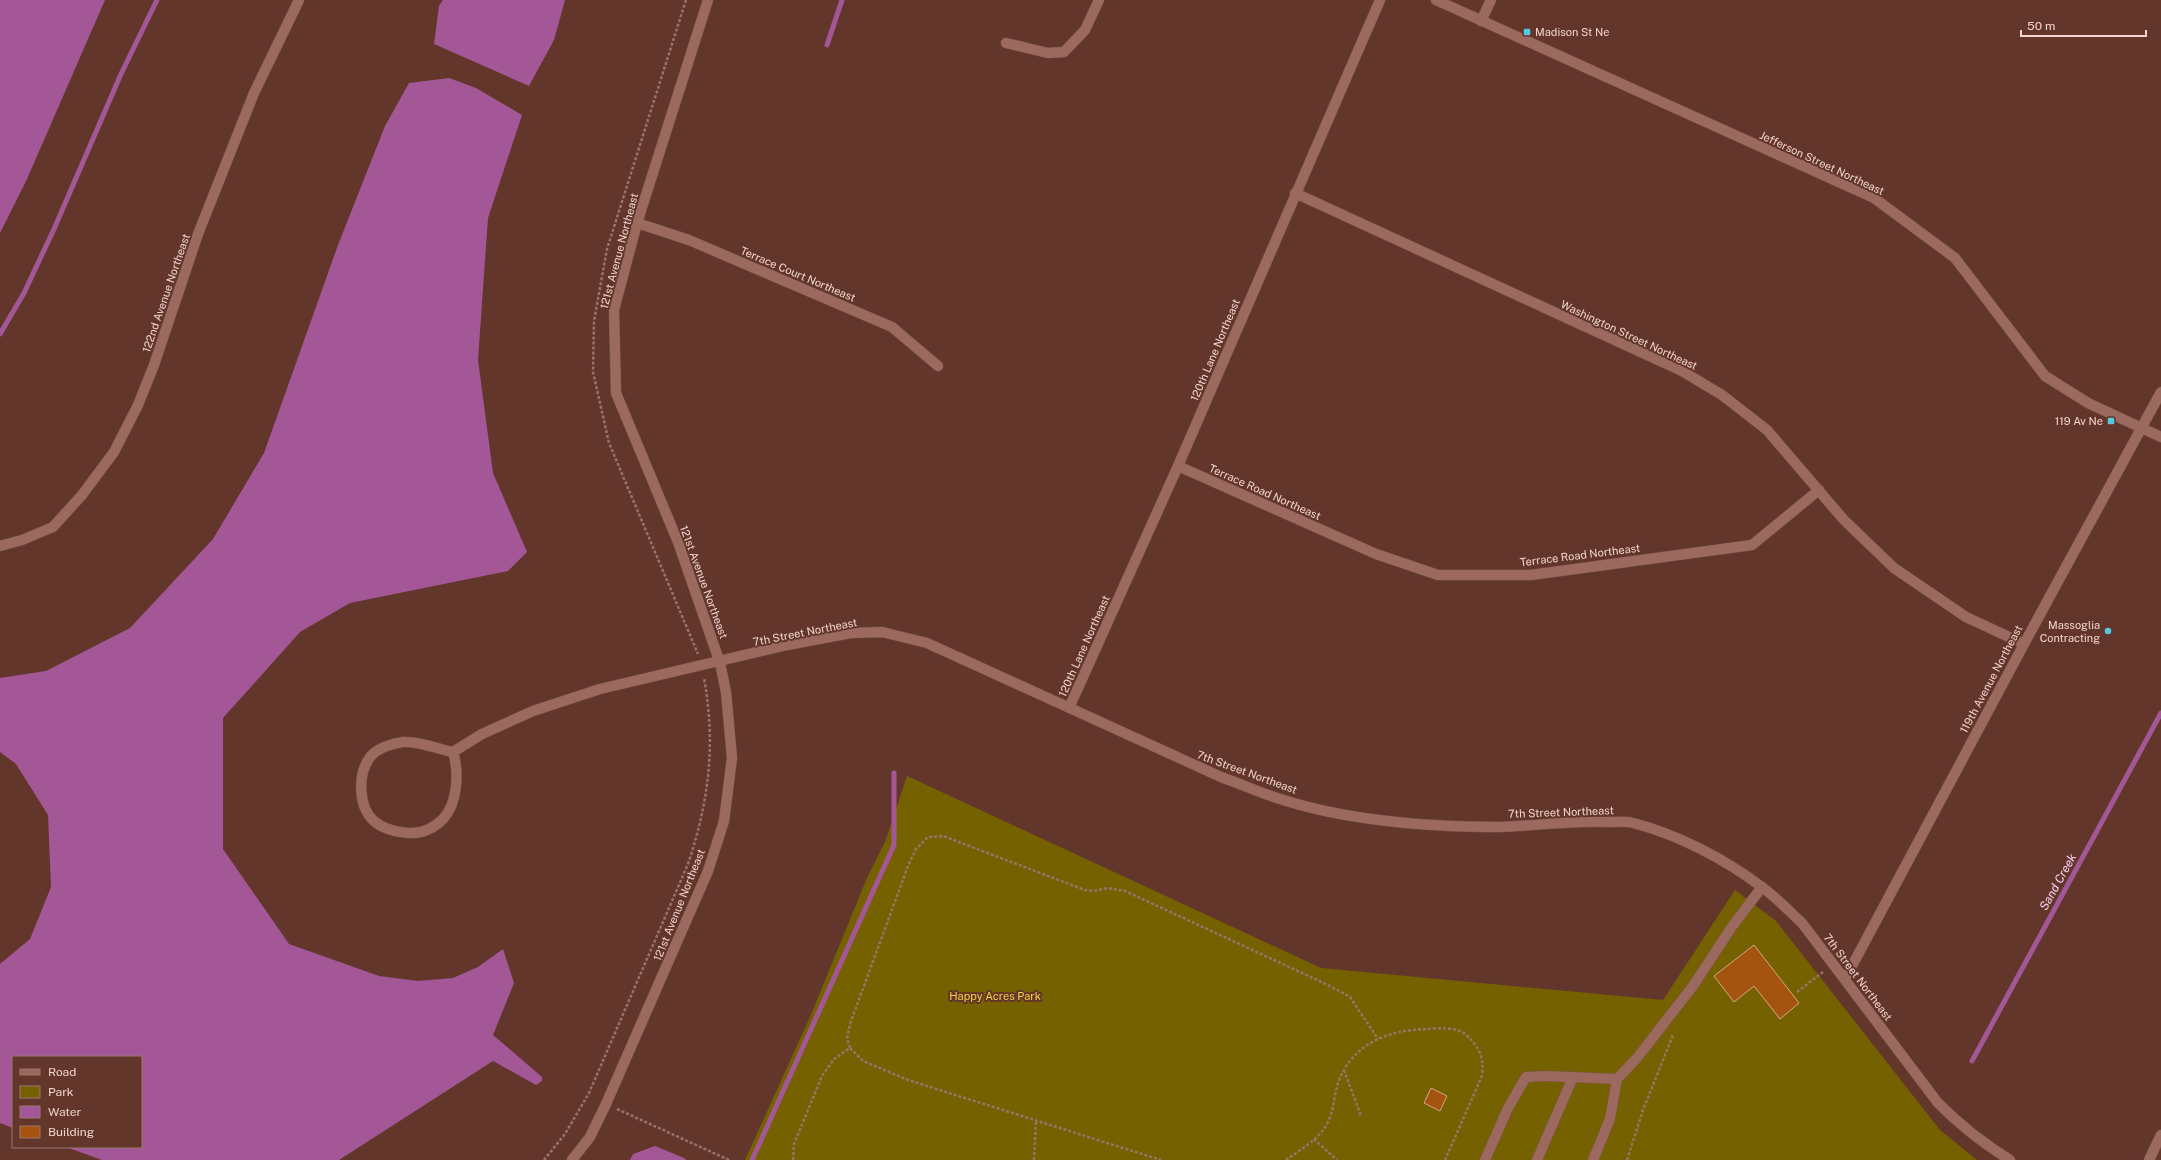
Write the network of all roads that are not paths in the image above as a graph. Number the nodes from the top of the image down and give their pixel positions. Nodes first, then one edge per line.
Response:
1 (299, 0) edge
2 (708, 0) edge
3 (1099, 0) edge
4 (1380, 0) edge
5 (1436, 0) edge
6 (1491, 0) edge
7 (1481, 21) junction
8 (1006, 43) dead end
9 (1295, 193) junction
10 (637, 223) junction
11 (938, 366) dead end
12 (2161, 392) edge
13 (2141, 428) junction
14 (2161, 437) edge
15 (1178, 466) junction
16 (1819, 490) junction
17 (0, 546) edge
18 (2024, 644) junction
19 (720, 662) junction
20 (1069, 708) junction
21 (453, 752) junction
22 (1762, 887) junction
23 (1845, 979) junction
24 (1574, 1077) junction
25 (1617, 1079) junction
26 (2161, 1135) edge
27 (572, 1160) edge
28 (1485, 1160) edge
29 (1537, 1160) edge
30 (1593, 1160) edge
31 (2010, 1160) edge
32 (2149, 1160) edge

1 - 17 street, 122nd Avenue Northeast
2 - 10 street, 121st Avenue Northeast
3 - 8 street
4 - 9 street, 120th Lane Northeast
5 - 7 street, Jefferson Street Northeast
6 - 7 street
7 - 13 street, Jefferson Street Northeast
9 - 15 street, 120th Lane Northeast
9 - 16 street, Washington Street Northeast
10 - 11 street, Terrace Court Northeast
10 - 19 street, 121st Avenue Northeast
12 - 13 street, 119th Avenue Northeast
13 - 14 street, Jefferson Street Northeast
13 - 18 street, 119th Avenue Northeast
15 - 16 street, Terrace Road Northeast
15 - 20 street, 120th Lane Northeast
16 - 18 street, Washington Street Northeast
18 - 23 street, 119th Avenue Northeast
19 - 20 street, 7th Street Northeast
19 - 21 street, 7th Street Northeast
19 - 27 street, 121st Avenue Northeast
20 - 22 street, 7th Street Northeast
21 - 21 street
22 - 23 street, 7th Street Northeast
22 - 25 street
23 - 31 street, 7th Street Northeast
24 - 25 street
24 - 28 street
24 - 29 street
25 - 30 street
26 - 32 street

